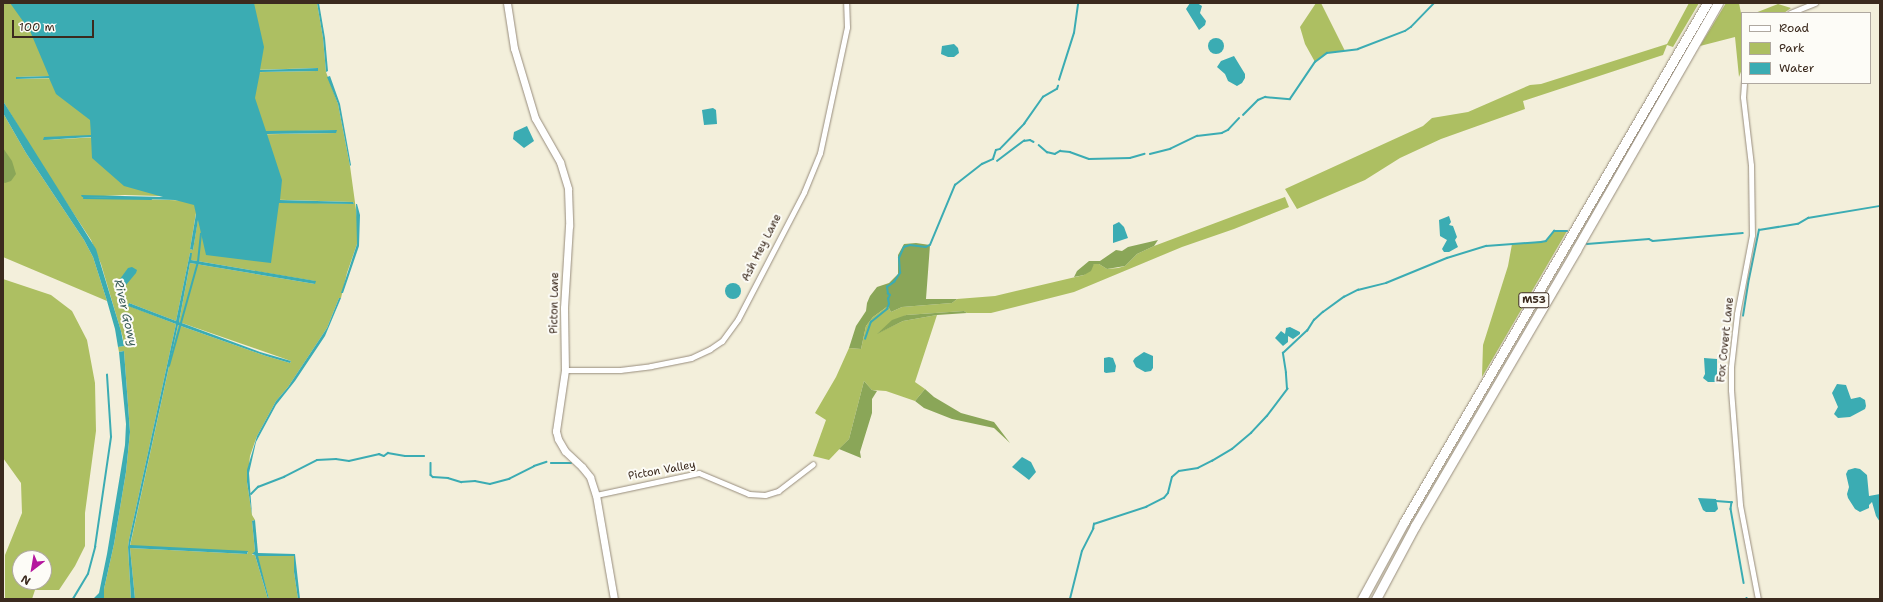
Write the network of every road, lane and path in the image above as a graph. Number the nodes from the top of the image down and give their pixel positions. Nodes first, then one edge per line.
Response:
1 (507, 3) edge
2 (846, 3) edge
3 (1707, 3) edge
4 (1718, 3) edge
5 (1815, 3) edge
6 (1792, 12) edge
7 (1744, 84) edge
8 (565, 370) junction
9 (813, 464) dead end
10 (596, 495) junction
11 (614, 599) edge
12 (1362, 599) edge
13 (1376, 599) edge
14 (1758, 599) edge

1 - 8 street, Picton Lane
2 - 8 street, Ash Hey Lane
3 - 12 highway, M53
4 - 13 highway, M53
5 - 6 street
7 - 14 street, Fox Covert Lane
8 - 10 street, Picton Lane
9 - 10 street, Picton Valley
10 - 11 street, Picton Lane

